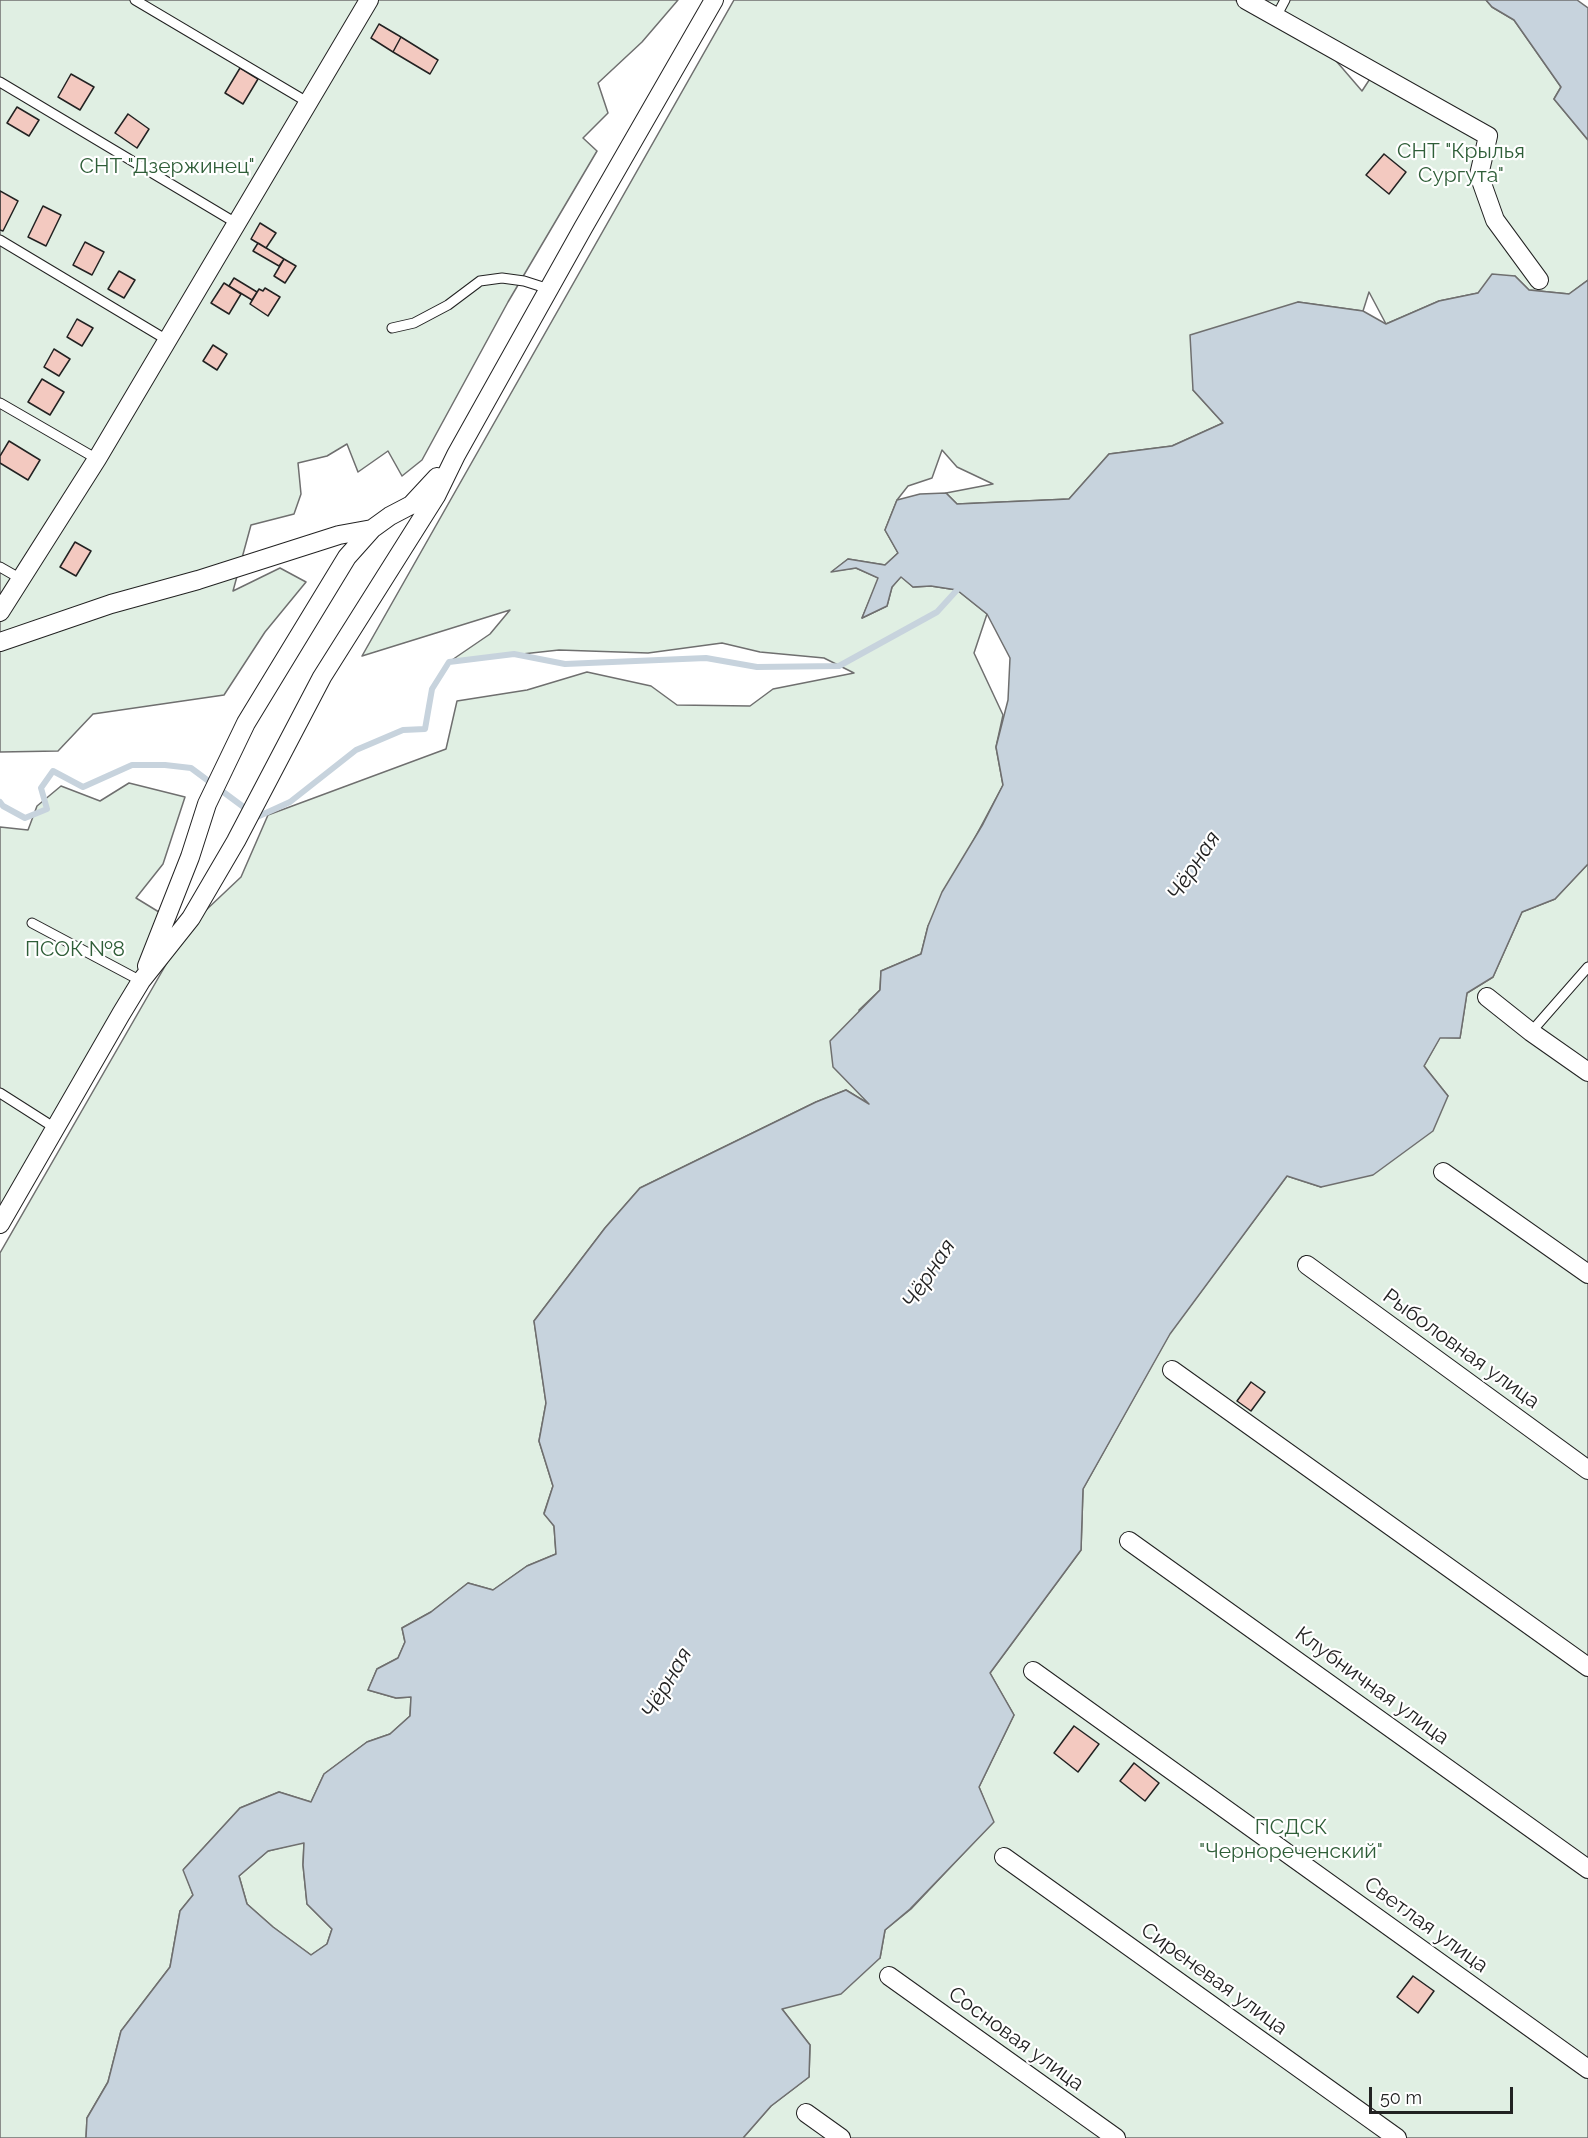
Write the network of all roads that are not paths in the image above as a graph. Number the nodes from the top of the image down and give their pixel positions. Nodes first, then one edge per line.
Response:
1 (135, 0) edge
2 (369, 0) edge
3 (714, 0) edge
4 (1246, 0) edge
5 (1285, 0) edge
6 (1276, 17) junction
7 (0, 82) edge
8 (309, 103) junction
9 (236, 223) junction
10 (0, 240) edge
11 (1539, 280) dead end
12 (549, 289) junction
13 (392, 328) dead end
14 (167, 340) junction
15 (0, 403) edge
16 (456, 455) junction
17 (97, 459) junction
18 (372, 529) junction
19 (0, 567) edge
20 (21, 579) junction
21 (0, 612) edge
22 (0, 642) edge
23 (32, 923) dead end
24 (1588, 968) edge
25 (141, 981) junction
26 (1487, 997) dead end
27 (1531, 1032) junction
28 (1588, 1072) edge
29 (0, 1093) edge
30 (55, 1128) junction
31 (1443, 1172) dead end
32 (0, 1224) edge
33 (1307, 1265) dead end
34 (1588, 1274) edge
35 (1172, 1370) dead end
36 (1588, 1470) edge
37 (1129, 1541) dead end
38 (1588, 1667) edge
39 (1033, 1671) dead end
40 (1005, 1857) dead end
41 (1588, 1869) edge
42 (889, 1976) dead end
43 (1588, 2069) edge
44 (806, 2113) dead end
45 (841, 2138) edge
46 (1116, 2138) edge
47 (1397, 2138) edge

1 - 8 lane
2 - 8 street
3 - 12 street
4 - 6 street
5 - 6 lane
6 - 11 street
7 - 9 lane
8 - 9 street
9 - 14 street
10 - 14 lane
12 - 13 lane
12 - 16 street
14 - 17 street
15 - 17 lane
16 - 18 street
16 - 25 street
17 - 20 street
18 - 22 street
18 - 25 street
19 - 20 lane
20 - 21 street
23 - 25 lane
24 - 27 lane
25 - 30 street
26 - 27 street
27 - 28 street
29 - 30 lane
30 - 32 street
31 - 34 street
33 - 36 street, Рыболовная улица
35 - 38 street
37 - 41 street, Клубничная улица
39 - 43 street, Светлая улица
40 - 47 street, Сиреневая улица
42 - 46 street, Сосновая улица
44 - 45 street

